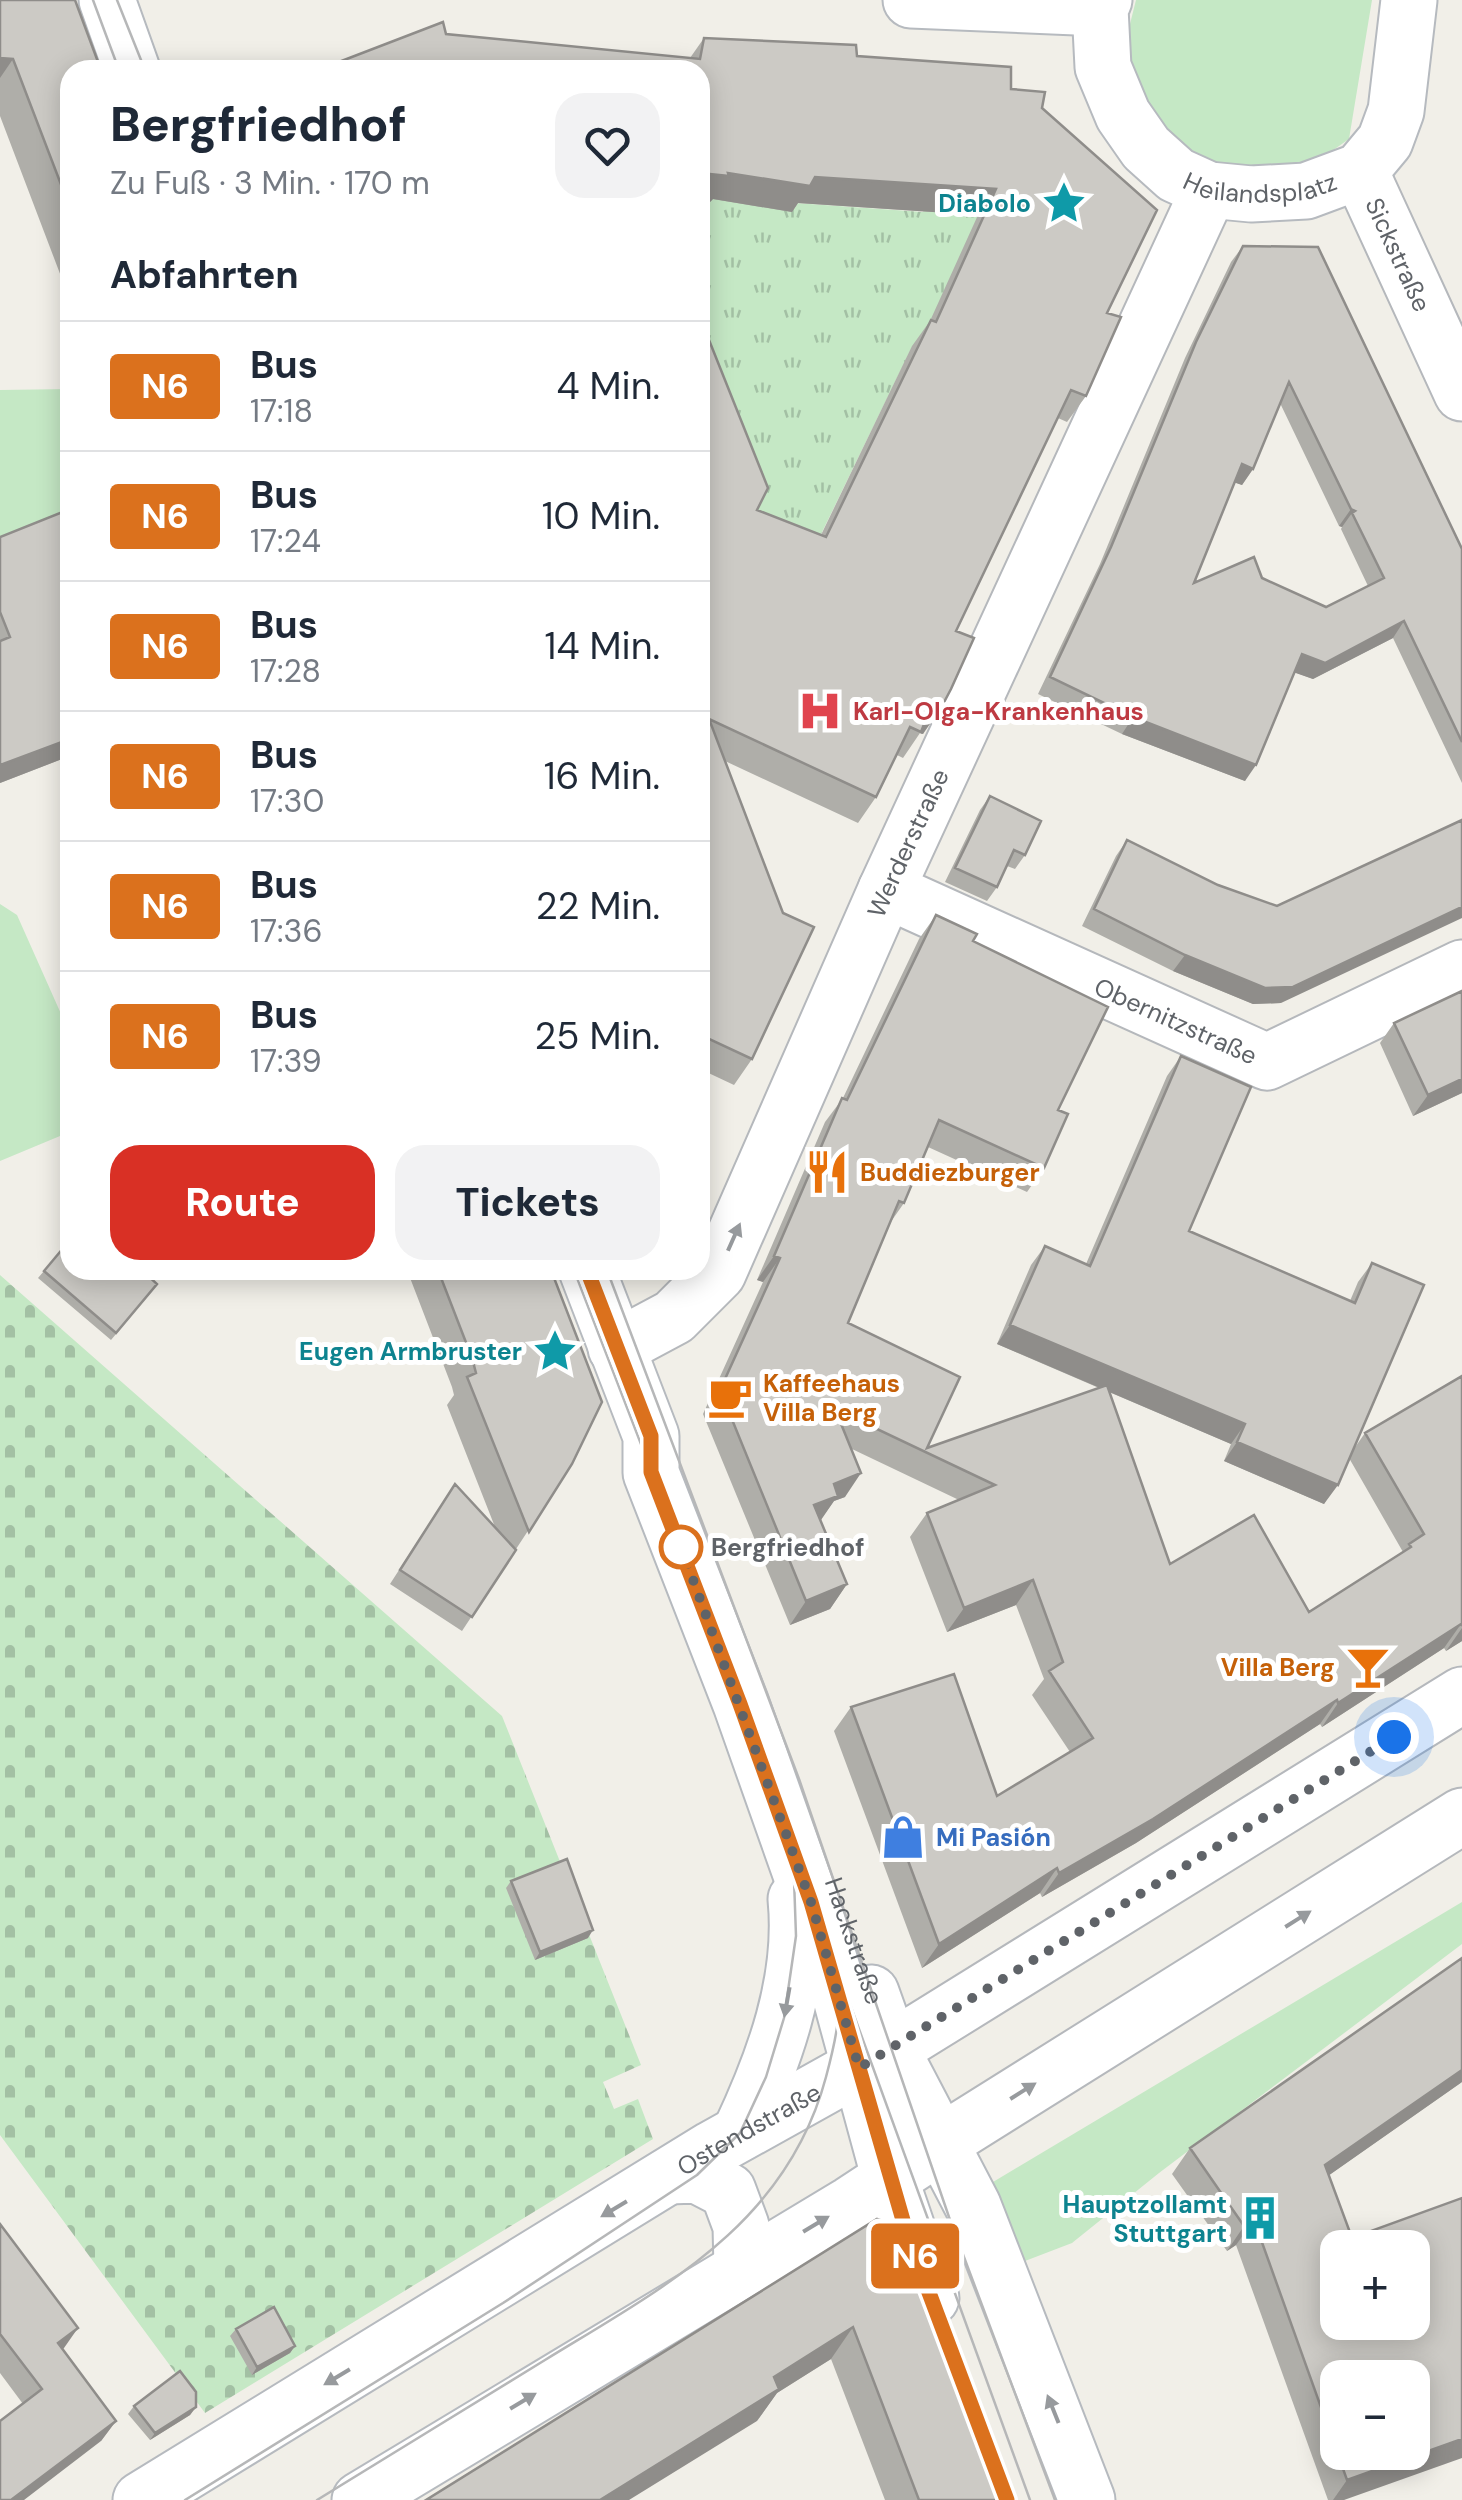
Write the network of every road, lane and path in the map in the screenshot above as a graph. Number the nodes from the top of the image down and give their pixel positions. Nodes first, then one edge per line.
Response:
1 (107, 0) edge
2 (911, 0) edge
3 (1102, 4) edge
4 (1414, 7) edge
5 (128, 60) edge
6 (1360, 171) junction
7 (1209, 190) junction
8 (1462, 393) edge
9 (886, 890) junction
10 (1462, 968) edge
11 (591, 1280) edge
12 (616, 1348) junction
13 (651, 1436) junction
14 (1462, 1695) edge
15 (1462, 1816) edge
16 (786, 1836) junction
17 (875, 2058) junction
18 (740, 2133) junction
19 (940, 2143) junction
20 (670, 2176) junction
21 (890, 2178) junction
22 (742, 2268) junction
23 (947, 2340) edge
24 (141, 2500) edge
25 (360, 2500) edge
26 (1087, 2500) edge

1 - 5 street
2 - 3 street
3 - 7 street, Heilandsplatz
4 - 6 street, Heilandsplatz
6 - 7 street, Heilandsplatz
6 - 8 street, Sickstraße
7 - 9 street, Werderstraße
9 - 10 street, Obernitzstraße
12 -> 9 street, Werderstraße
11 - 12 street, Hackstraße
12 - 13 street, Hackstraße
13 - 16 street, Hackstraße
13 - 17 street, Hackstraße
14 - 17 street, Ostendstraße
19 -> 15 street
16 - 17 street, Hackstraße
16 -> 18 street
17 - 18 street, Ostendstraße
17 - 19 street, Hackstraße
17 - 21 street, Hackstraße
18 - 20 street, Ostendstraße
19 - 21 street
26 -> 19 street, Hackstraße
20 - 22 street
20 -> 24 street, Ostendstraße
22 -> 21 street
21 - 23 street, Hackstraße
25 -> 22 street

